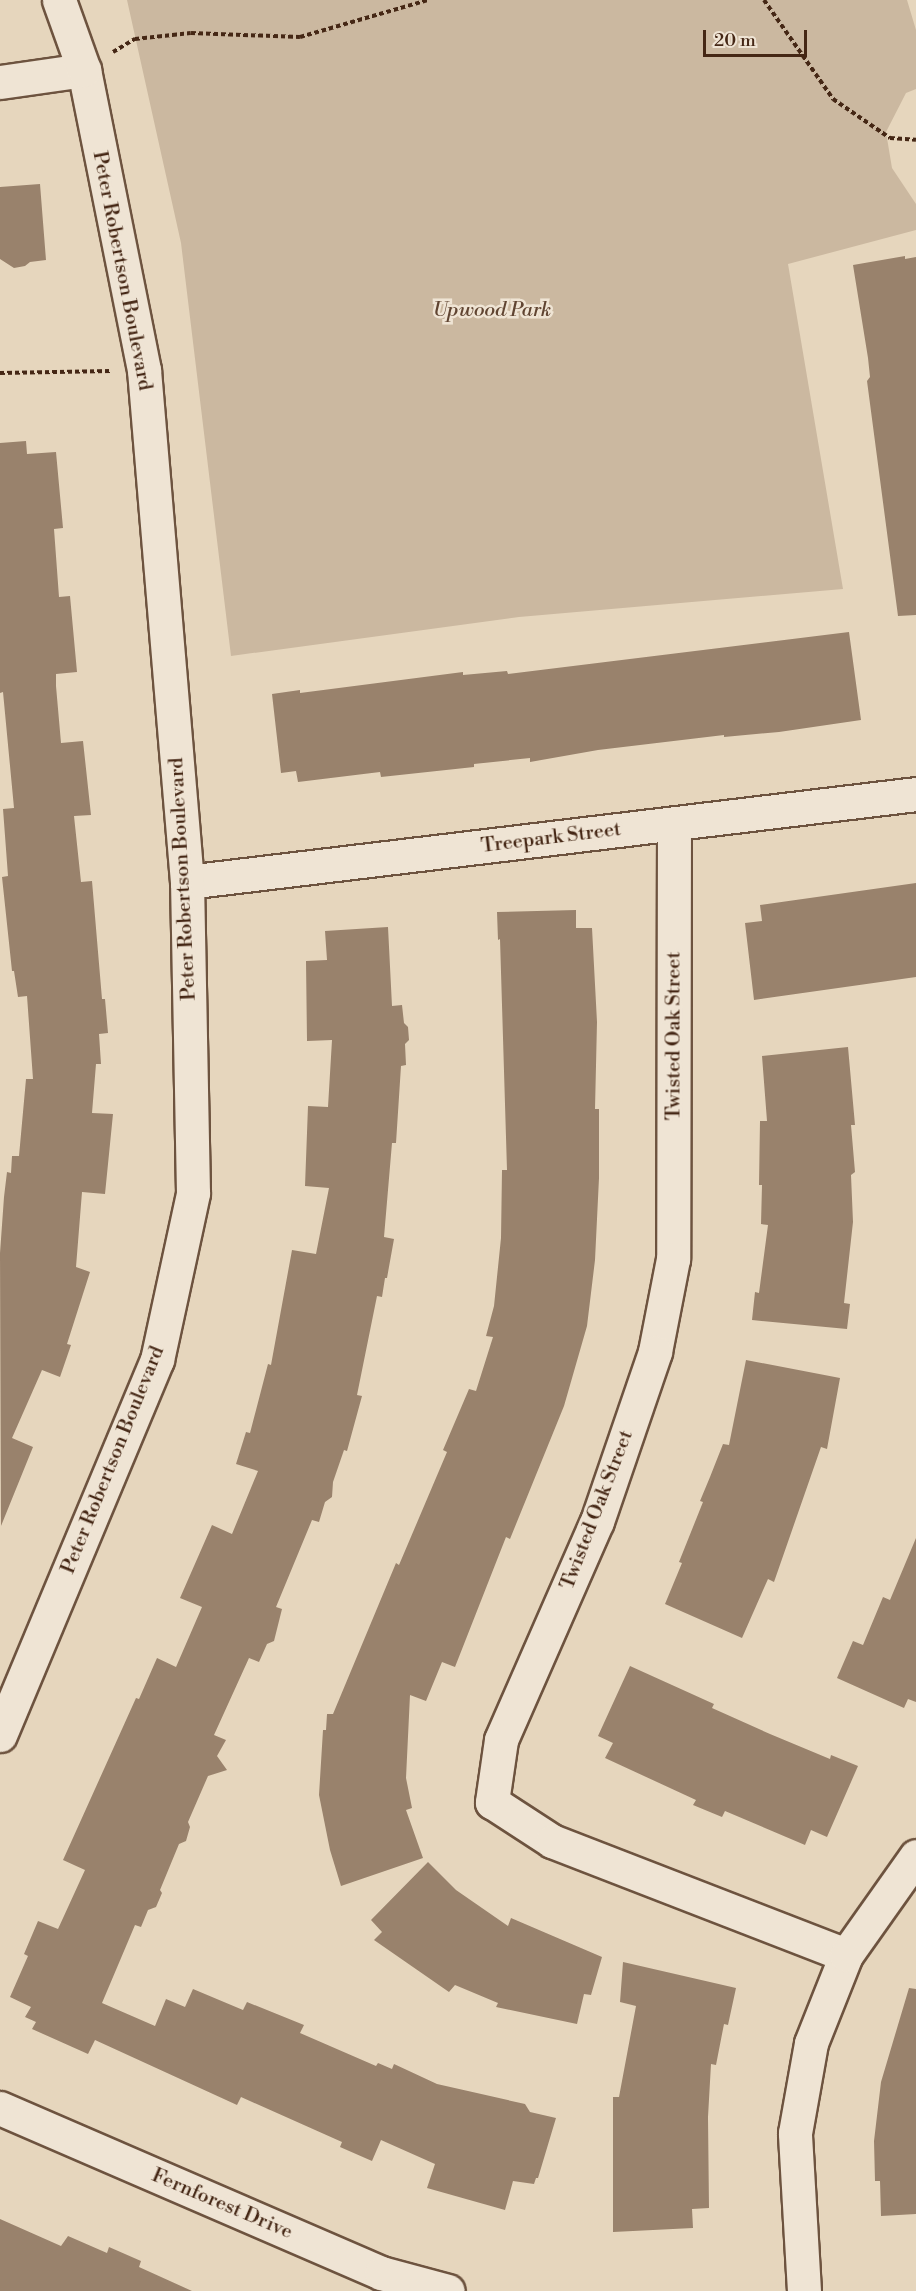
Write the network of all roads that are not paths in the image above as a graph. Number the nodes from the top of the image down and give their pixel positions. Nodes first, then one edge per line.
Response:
1 (59, 0) edge
2 (84, 70) junction
3 (0, 82) edge
4 (916, 794) edge
5 (675, 824) junction
6 (187, 882) junction
7 (0, 1735) edge
8 (916, 1856) edge
9 (846, 1955) junction
10 (0, 2108) edge
11 (448, 2291) edge
12 (804, 2291) edge

1 - 2 street, Peter Robertson Boulevard
2 - 3 street
2 - 6 street, Peter Robertson Boulevard
4 - 5 street, Treepark Street
5 - 6 street, Treepark Street
5 - 9 street, Twisted Oak Street
6 - 7 street, Peter Robertson Boulevard
8 - 9 street
9 - 12 street
10 - 11 street, Fernforest Drive

